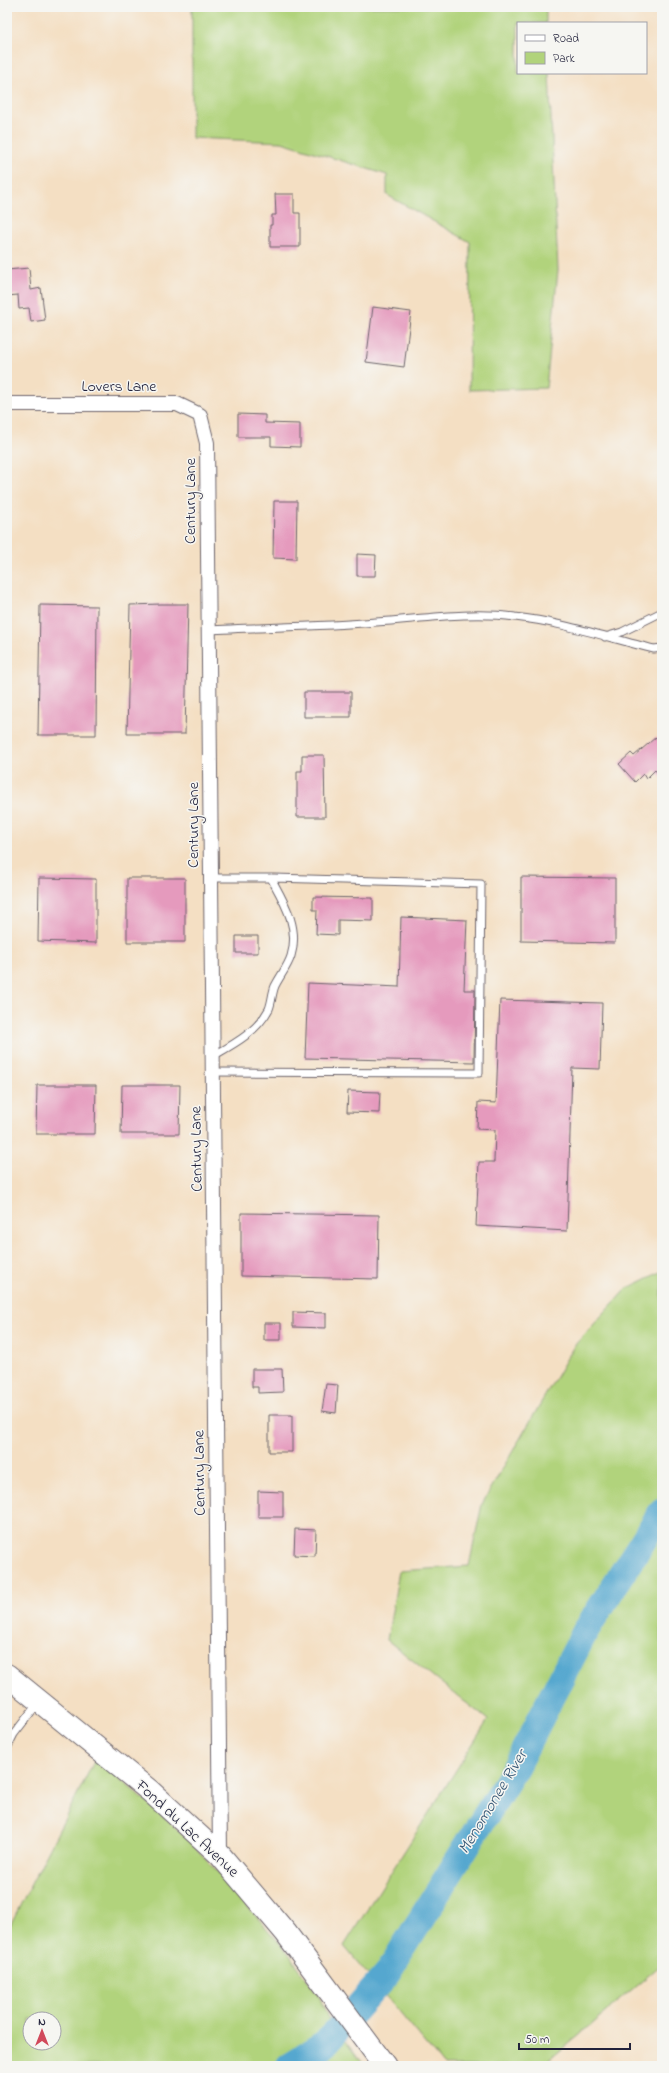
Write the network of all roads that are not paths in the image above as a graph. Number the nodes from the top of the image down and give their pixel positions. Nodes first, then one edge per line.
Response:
1 (7, 404) edge
2 (207, 443) joint
3 (662, 612) edge
4 (209, 630) junction
5 (605, 637) junction
6 (662, 648) edge
7 (211, 878) junction
8 (271, 878) junction
9 (213, 1056) junction
10 (213, 1072) junction
11 (7, 1674) edge
12 (39, 1701) junction
13 (7, 1748) edge
14 (220, 1855) junction
15 (385, 2066) edge

1 - 2 street, Lovers Lane
2 - 4 street, Century Lane
3 - 5 lane
4 - 5 lane
4 - 7 street, Century Lane
5 - 6 lane
7 - 8 lane
7 - 9 street, Century Lane
8 - 9 lane
8 - 10 lane
9 - 10 street, Century Lane
10 - 14 street, Century Lane
11 - 12 main road, Fond du Lac Avenue
12 - 13 lane
12 - 14 main road, Fond du Lac Avenue
14 - 15 main road, Fond du Lac Avenue

